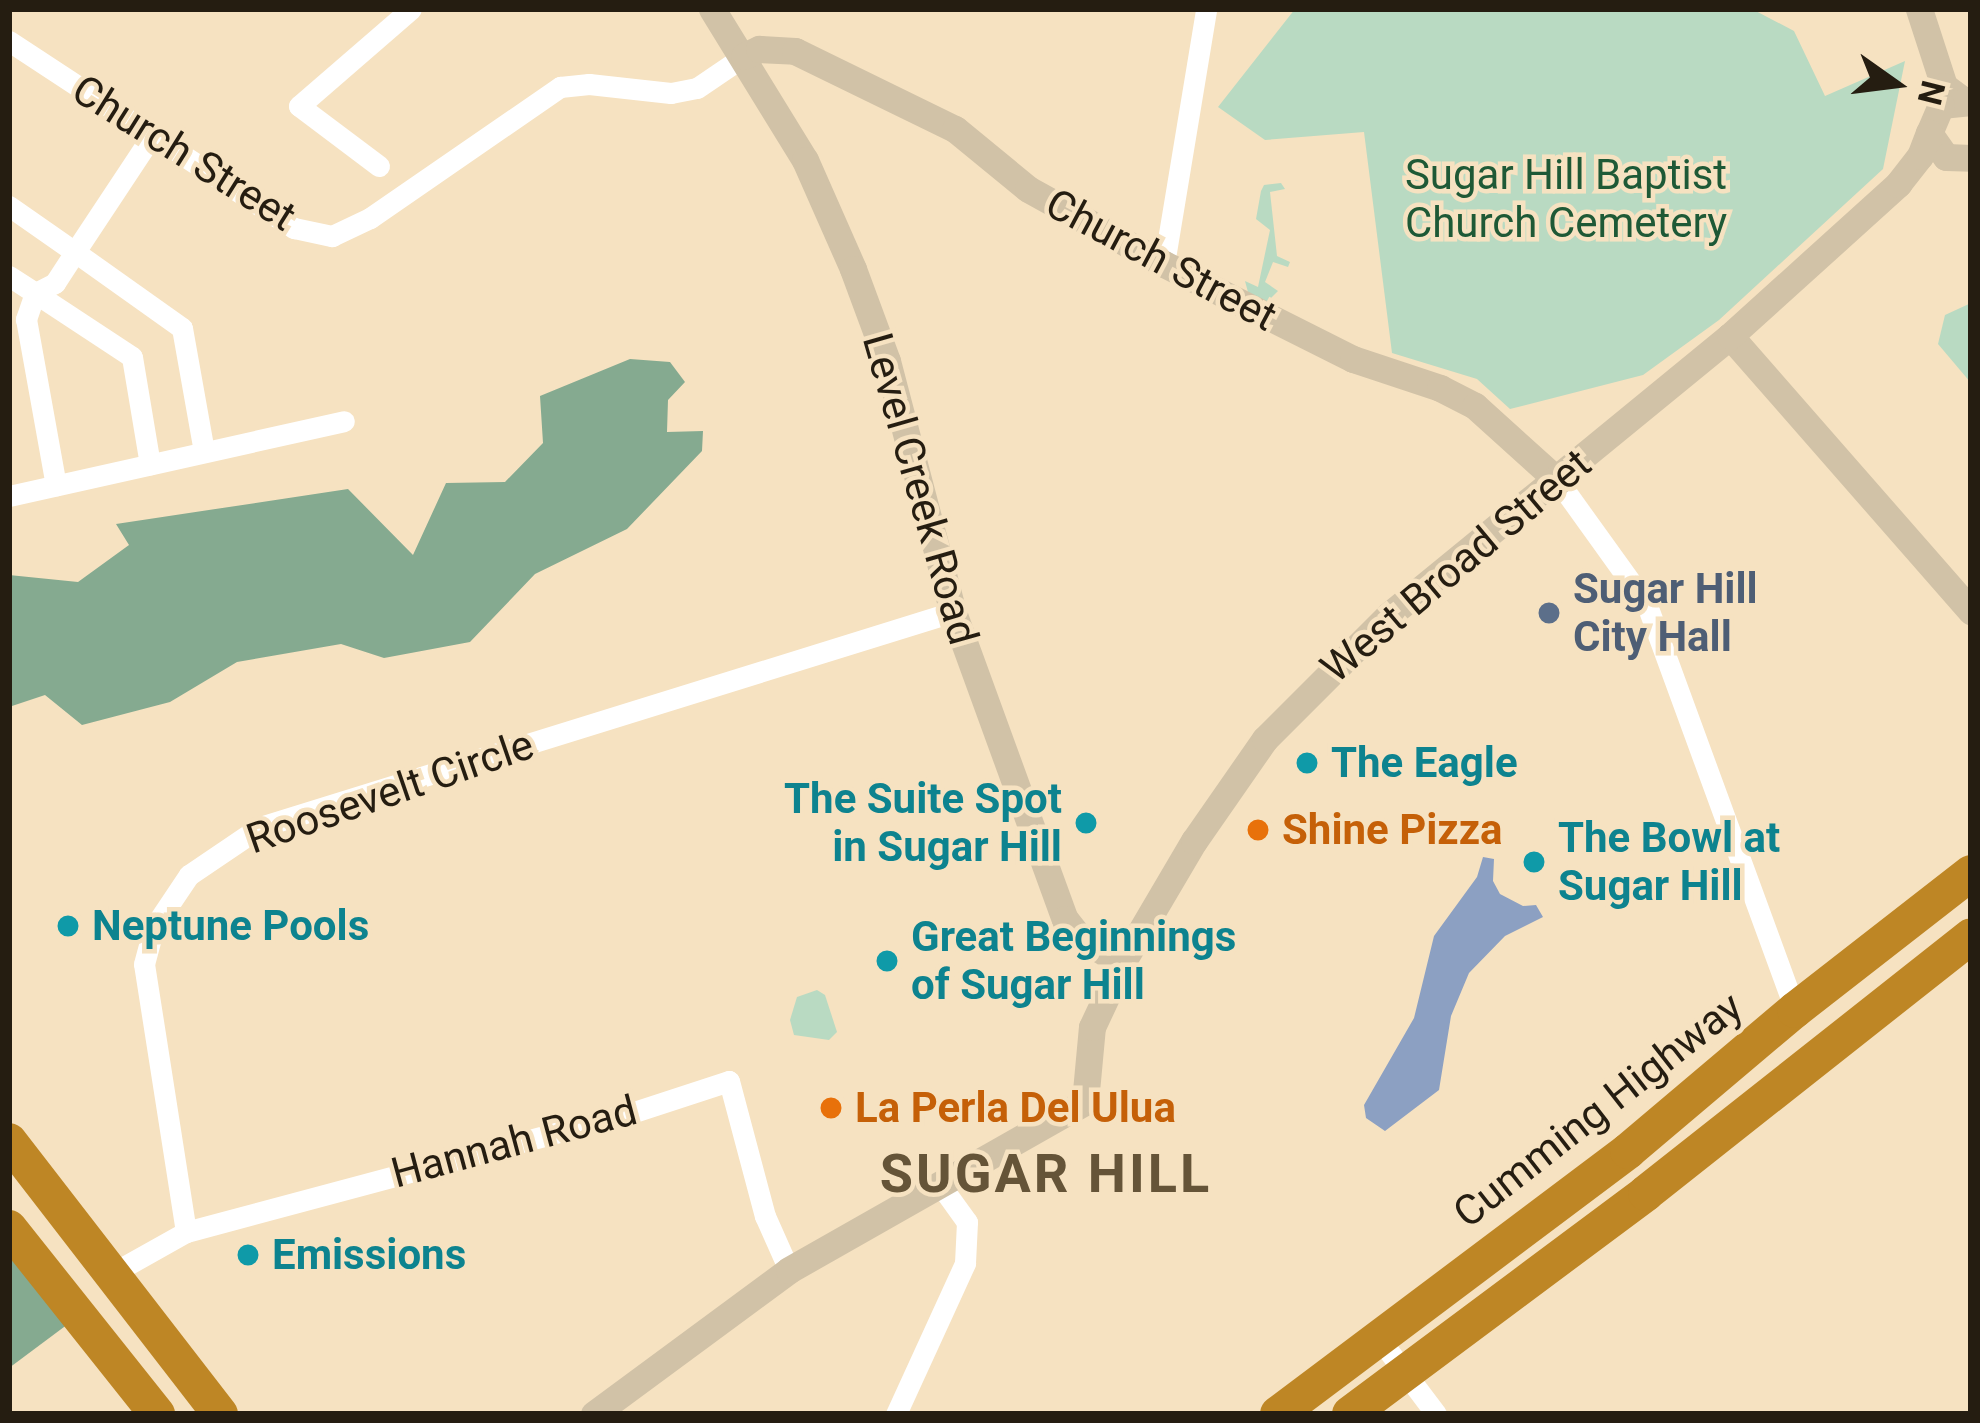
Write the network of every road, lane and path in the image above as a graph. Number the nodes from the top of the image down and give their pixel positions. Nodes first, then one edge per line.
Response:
1 (411, 9) edge
2 (712, 9) edge
3 (1206, 9) edge
4 (1922, 22) edge
5 (9, 41) edge
6 (752, 52) junction
7 (1968, 100) edge
8 (1931, 123) junction
9 (153, 134) junction
10 (1963, 159) edge
11 (379, 166) dead end
12 (1898, 184) junction
13 (9, 206) edge
14 (75, 252) junction
15 (1164, 264) junction
16 (9, 276) edge
17 (35, 293) junction
18 (1730, 337) junction
19 (344, 421) dead end
20 (204, 452) junction
21 (150, 464) junction
22 (1558, 481) junction
23 (56, 485) junction
24 (9, 496) edge
25 (1971, 611) edge
26 (953, 612) junction
27 (1971, 873) edge
28 (1971, 936) edge
29 (1121, 963) junction
30 (1795, 1010) junction
31 (9, 1141) edge
32 (941, 1186) junction
33 (9, 1228) edge
34 (186, 1232) junction
35 (789, 1270) junction
36 (113, 1273) junction
37 (1378, 1337) junction
38 (1405, 1373) junction
39 (157, 1414) edge
40 (220, 1414) edge
41 (594, 1414) edge
42 (896, 1414) edge
43 (1278, 1414) edge
44 (1350, 1414) edge
45 (1436, 1414) edge

1 - 11 street
2 - 6 street, Level Creek Road
3 - 15 street
4 - 7 street
4 - 8 street
5 - 9 street, Church Street
6 - 9 street, Church Street
6 - 15 street, Church Street
6 - 26 street, Level Creek Road
7 - 8 street
8 - 10 street
8 - 12 street, West Broad Street
9 - 14 street
10 - 12 street, West Broad Street
12 - 18 street, West Broad Street
13 - 14 street
14 - 17 street
14 - 20 street
15 - 22 street, Church Street
16 - 17 street
17 - 21 street
17 - 23 street
18 - 22 street, West Broad Street
18 - 25 street
19 - 20 street
20 - 21 street
21 - 23 street
22 - 29 street, West Broad Street
22 - 30 street
23 - 24 street
26 - 29 street, Level Creek Road
26 - 34 street, Roosevelt Circle
27 - 30 highway, Cumming Highway
28 - 38 highway
29 - 32 street, West Broad Street
30 - 37 highway, Cumming Highway
31 - 36 highway
32 - 35 street
32 - 42 street
33 - 39 highway
34 - 35 street, Hannah Road
34 - 36 street, Hannah Road
35 - 41 street
36 - 40 highway
37 - 38 street
37 - 43 highway, Cumming Highway
38 - 44 highway
38 - 45 street

